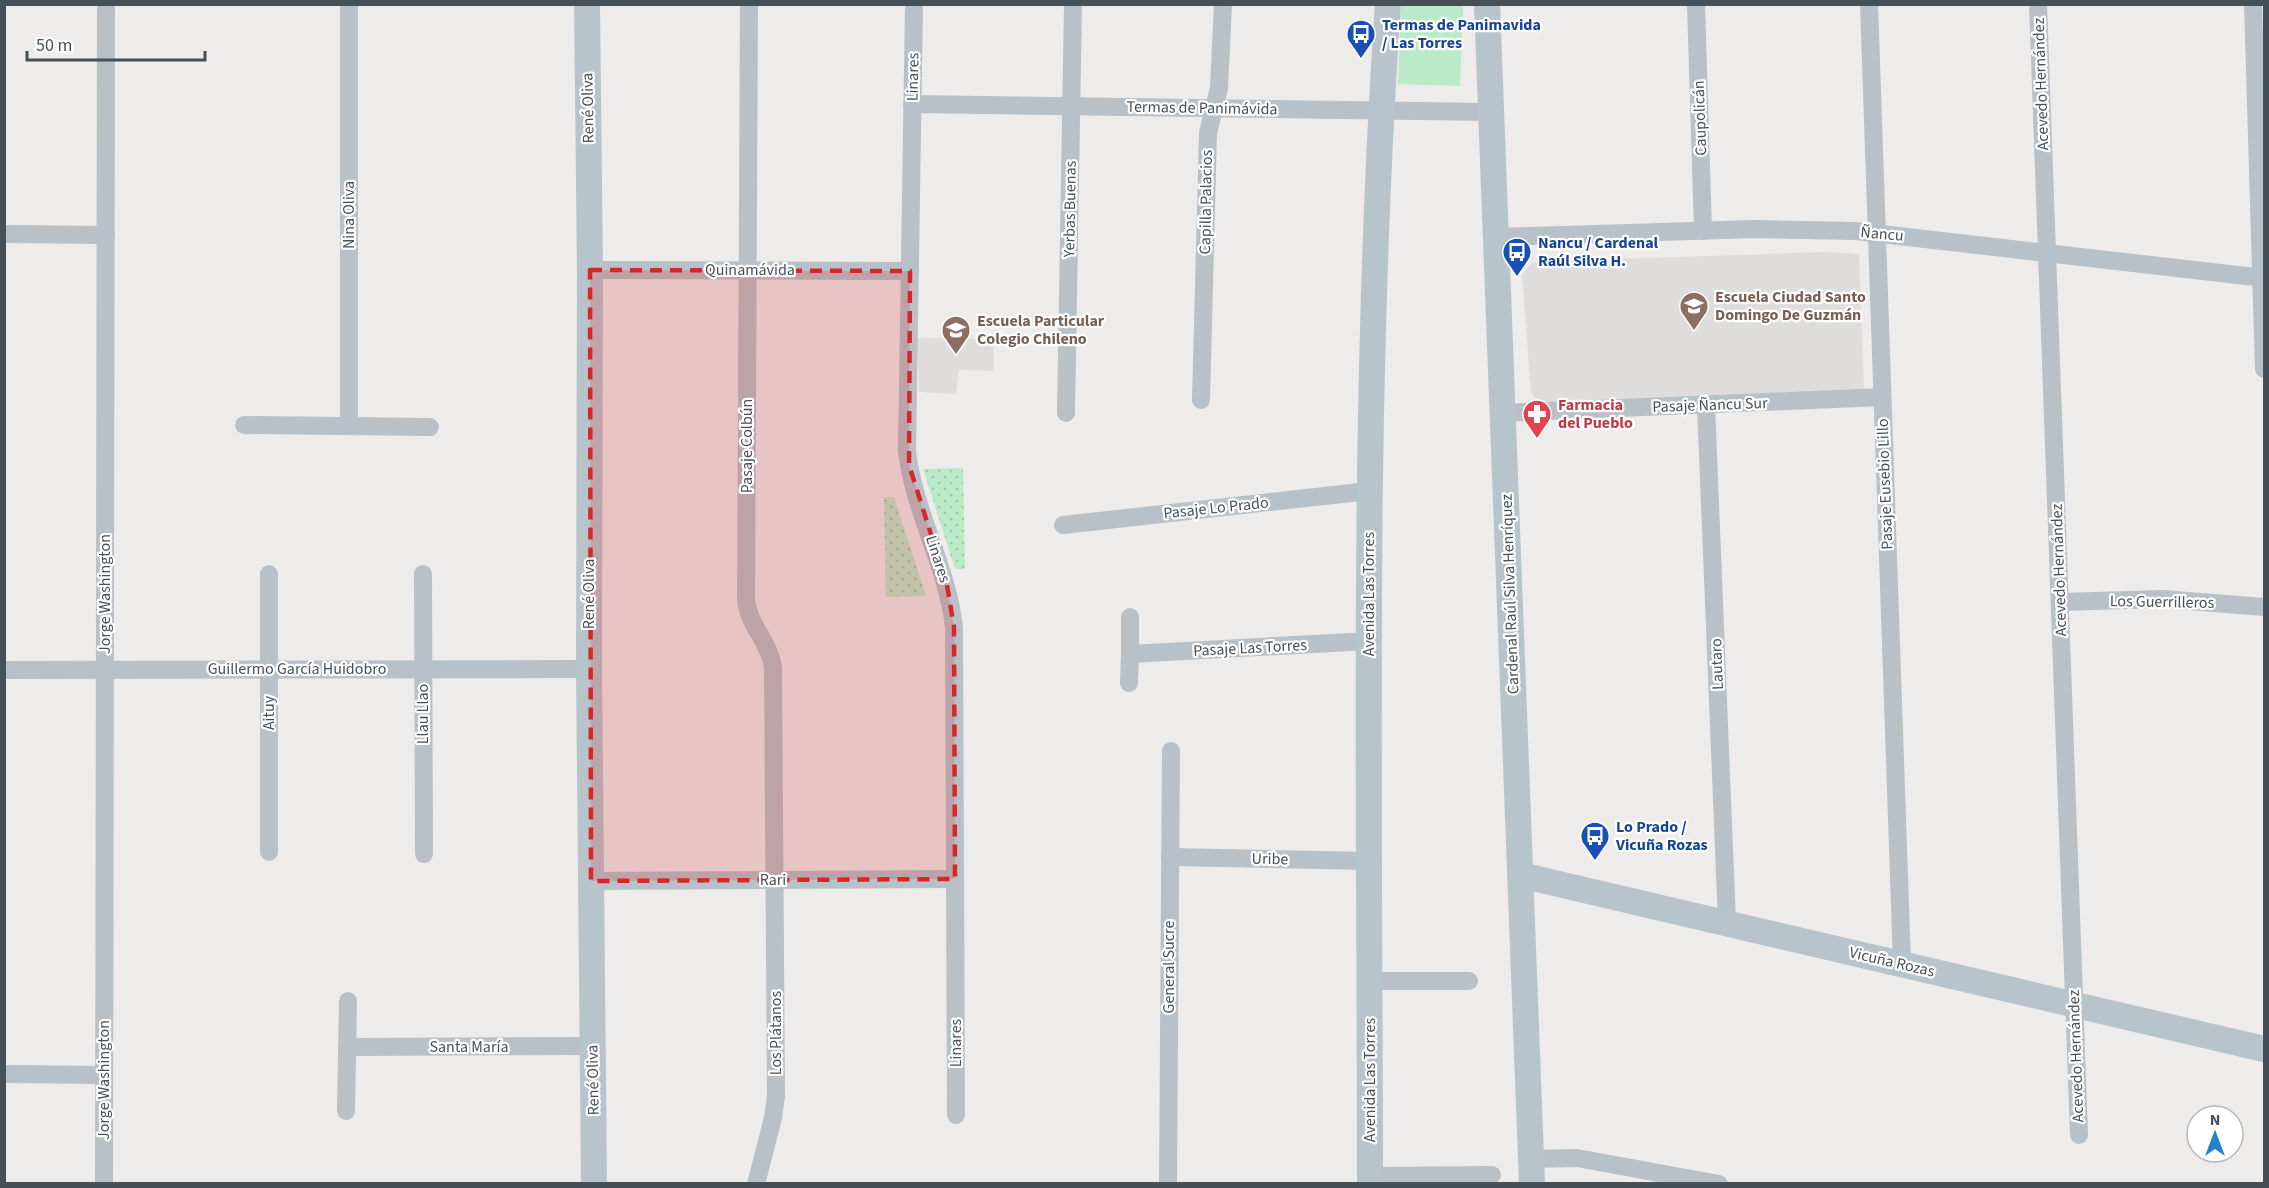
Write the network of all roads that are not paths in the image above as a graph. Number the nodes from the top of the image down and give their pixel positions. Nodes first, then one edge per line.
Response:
1 (106, 4) edge
2 (349, 4) edge
3 (587, 4) edge
4 (749, 4) edge
5 (914, 4) edge
6 (1073, 4) edge
7 (1223, 4) edge
8 (1388, 4) edge
9 (1487, 4) edge
10 (1696, 4) edge
11 (1869, 4) edge
12 (2038, 4) edge
13 (2253, 4) edge
14 (912, 104) junction
15 (1071, 106) junction
16 (1214, 109) junction
17 (1380, 111) junction
18 (1492, 112) junction
19 (1703, 231) junction
20 (1876, 232) junction
21 (4, 234) edge
22 (106, 235) junction
23 (1496, 237) junction
24 (2047, 252) junction
25 (590, 270) junction
26 (747, 270) junction
27 (910, 271) junction
28 (2263, 278) edge
29 (2265, 369) edge
30 (1882, 397) junction
31 (1202, 400) dead end
32 (1706, 405) junction
33 (1066, 413) dead end
34 (1503, 414) junction
35 (244, 425) dead end
36 (349, 426) junction
37 (430, 427) dead end
38 (1369, 491) junction
39 (1063, 525) dead end
40 (268, 574) dead end
41 (423, 574) dead end
42 (2060, 602) junction
43 (2265, 607) edge
44 (1130, 617) dead end
45 (1369, 641) junction
46 (1130, 654) junction
47 (269, 669) junction
48 (423, 669) junction
49 (589, 669) junction
50 (4, 670) edge
51 (105, 670) junction
52 (1129, 683) dead end
53 (1171, 751) dead end
54 (269, 852) dead end
55 (424, 854) dead end
56 (1170, 857) junction
57 (1370, 861) junction
58 (1520, 875) junction
59 (955, 879) junction
60 (591, 880) junction
61 (776, 880) junction
62 (1727, 924) junction
63 (1902, 964) junction
64 (1370, 981) junction
65 (1469, 981) dead end
66 (348, 1001) dead end
67 (2074, 1005) junction
68 (592, 1046) junction
69 (346, 1047) junction
70 (2265, 1049) edge
71 (4, 1074) edge
72 (104, 1075) junction
73 (346, 1111) dead end
74 (956, 1116) dead end
75 (2079, 1135) dead end
76 (1532, 1171) edge
77 (1492, 1175) dead end
78 (1370, 1180) edge
79 (104, 1184) edge
80 (594, 1184) edge
81 (756, 1184) edge
82 (1168, 1184) edge
83 (1719, 1184) edge

1 - 22 street, Jorge Washington
2 - 36 street, Nina Oliva
3 - 25 main road, René Oliva
4 - 26 street, Pasaje Colbún
5 - 14 street, Linares
6 - 15 street, Yerbas Buenas
7 - 16 street, Capilla Palacios
8 - 17 main road, Avenida Las Torres
9 - 18 main road, Cardenal Raúl Silva Henríquez
10 - 19 street, Caupolicán
11 - 20 street, Pasaje Eusebio Lillo
12 - 24 street, Acevedo Hernández
13 - 28 street
14 - 15 street, Termas de Panimávida
14 - 27 street, Linares
15 - 16 street, Termas de Panimávida
15 - 33 street, Yerbas Buenas
16 - 17 street, Termas de Panimávida
16 - 31 street, Capilla Palacios
17 - 18 street, Termas de Panimávida
17 - 38 main road, Avenida Las Torres
18 - 23 main road, Cardenal Raúl Silva Henríquez
19 - 20 street, Ñancu
19 - 23 street, Ñancu
20 - 24 street, Ñancu
20 - 30 street, Pasaje Eusebio Lillo
21 - 22 street
22 - 51 street, Jorge Washington
23 - 34 main road, Cardenal Raúl Silva Henríquez
24 - 28 street, Ñancu
24 - 42 street, Acevedo Hernández
25 - 26 street, Quinamávida
25 - 49 main road, René Oliva
26 - 27 street, Quinamávida
26 - 61 street, Pasaje Colbún
27 - 59 street, Linares
28 - 29 street
30 - 32 street, Pasaje Ñancu Sur
30 - 63 street, Pasaje Eusebio Lillo
32 - 34 street, Pasaje Ñancu Sur
32 - 62 street, Lautaro
34 - 58 main road, Cardenal Raúl Silva Henríquez
35 - 36 street
36 - 37 street
38 - 39 street, Pasaje Lo Prado
38 - 45 main road, Avenida Las Torres
40 - 47 street, Aituy
41 - 48 street, Llau Llao
42 - 43 street, Los Guerrilleros
42 - 67 street, Acevedo Hernández
44 - 46 street
45 - 46 street, Pasaje Las Torres
45 - 57 main road, Avenida Las Torres
46 - 52 street
47 - 48 street, Guillermo García Huidobro
47 - 51 street, Guillermo García Huidobro
47 - 54 street, Aituy
48 - 49 street, Guillermo García Huidobro
48 - 55 street, Llau Llao
49 - 60 main road, René Oliva
50 - 51 street, Guillermo García Huidobro
51 - 72 street, Jorge Washington
53 - 56 street, General Sucre
56 - 57 street, Uribe
56 - 82 street, General Sucre
57 - 64 main road, Avenida Las Torres
58 - 62 main road, Vicuña Rozas
58 - 76 main road, Cardenal Raúl Silva Henríquez
59 - 61 street, Rari
59 - 74 street, Linares
60 - 61 street, Rari
60 - 68 main road, René Oliva
61 - 81 street, Los Plátanos
62 - 63 main road, Vicuña Rozas
63 - 67 main road, Vicuña Rozas
64 - 65 street
64 - 78 main road, Avenida Las Torres
66 - 69 street
67 - 70 main road, Vicuña Rozas
67 - 75 street, Acevedo Hernández
68 - 69 street, Santa María
68 - 80 main road, René Oliva
69 - 73 street
71 - 72 street
72 - 79 street, Jorge Washington
76 - 83 street
77 - 78 street

